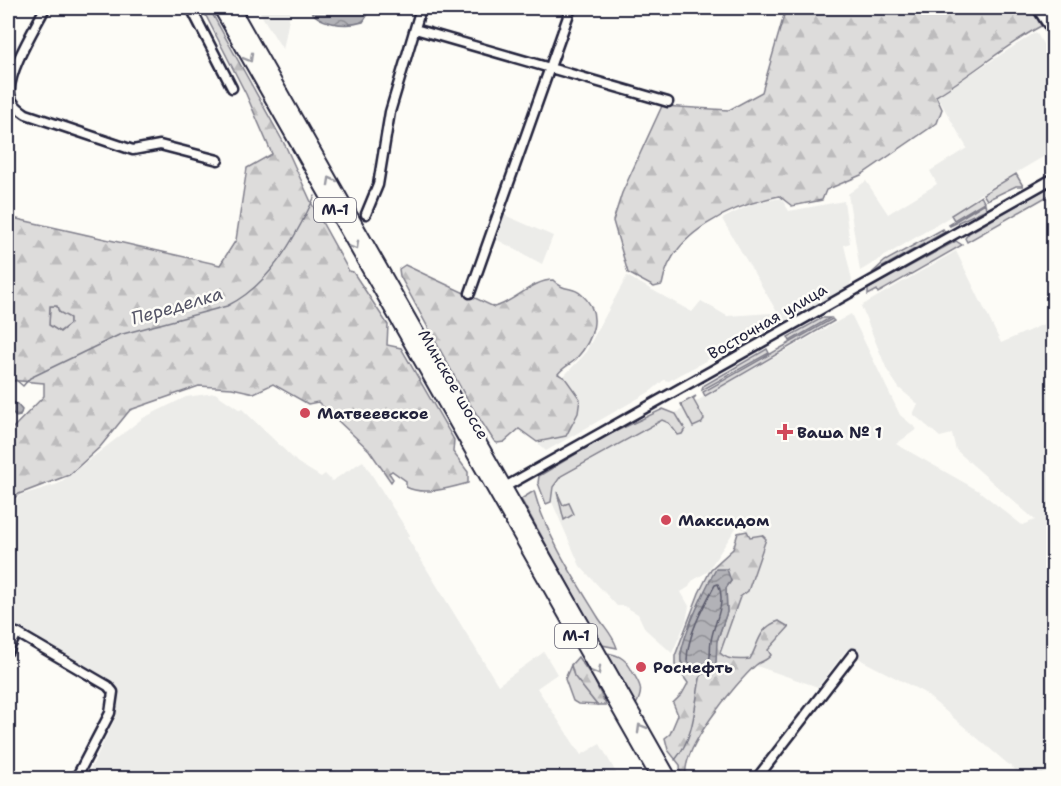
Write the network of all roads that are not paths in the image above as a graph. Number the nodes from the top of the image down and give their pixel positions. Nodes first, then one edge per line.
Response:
1 (45, 8) edge
2 (191, 8) edge
3 (220, 8) edge
4 (233, 8) edge
5 (422, 8) edge
6 (571, 8) edge
7 (1037, 8) edge
8 (415, 29) junction
9 (1053, 34) edge
10 (549, 67) junction
11 (11, 70) edge
12 (232, 88) dead end
13 (668, 102) dead end
14 (218, 160) dead end
15 (1053, 178) edge
16 (366, 214) dead end
17 (470, 293) dead end
18 (501, 489) junction
19 (8, 651) edge
20 (853, 654) dead end
21 (76, 778) edge
22 (658, 778) edge
23 (670, 778) edge
24 (757, 778) edge

1 - 11 street
2 - 12 street
3 -> 18 highway, Минское шоссе / М-1
18 -> 4 highway, Минское шоссе / М-1
5 - 8 street
6 - 10 street
7 - 9 street
8 - 10 street
8 - 16 street
10 - 13 street
10 - 17 street
11 - 14 street
15 - 18 street, Восточная улица
18 -> 22 highway, Минское шоссе / М-1
23 -> 18 highway, Минское шоссе / М-1
19 - 21 street
20 - 24 street

